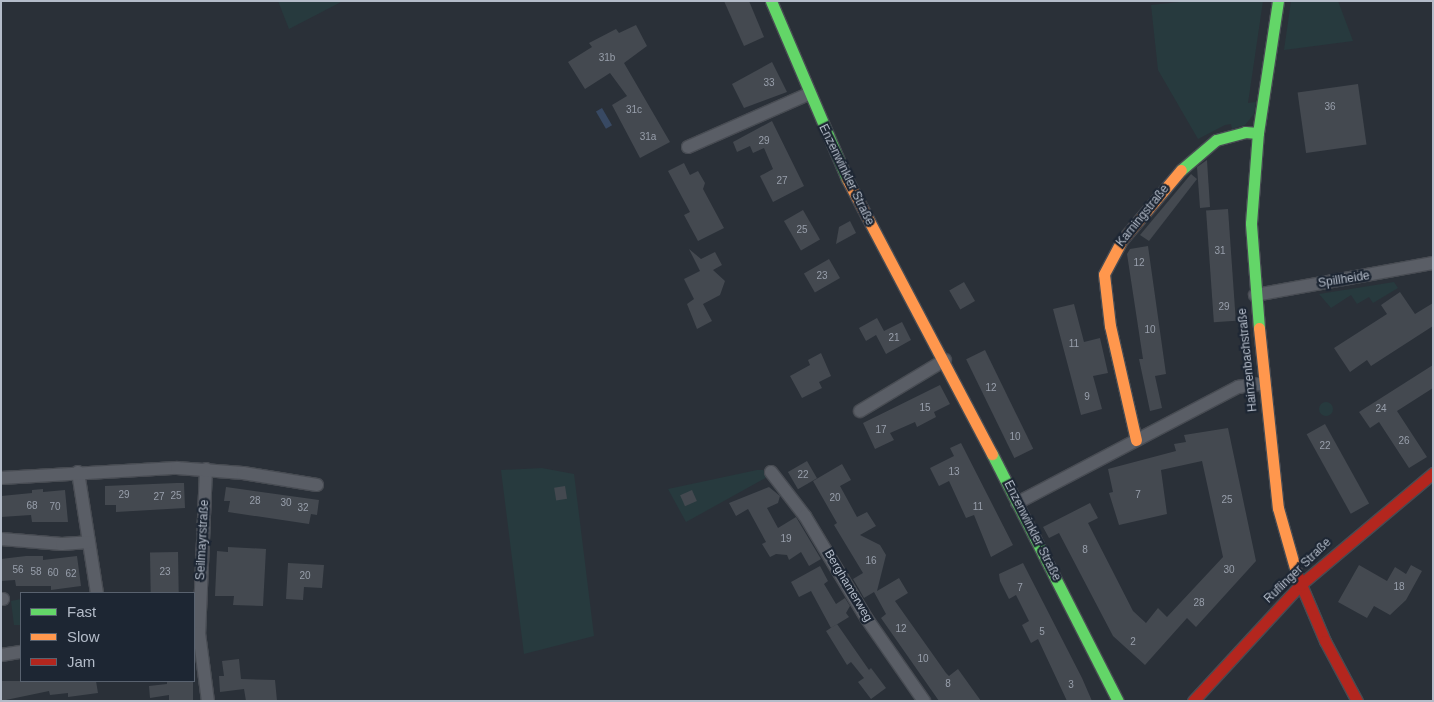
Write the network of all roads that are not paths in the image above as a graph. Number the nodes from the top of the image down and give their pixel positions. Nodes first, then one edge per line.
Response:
1 (770, 1) edge
2 (1278, 1) edge
3 (808, 94) junction
4 (1258, 133) junction
5 (688, 147) dead end
6 (1433, 263) edge
7 (1255, 294) junction
8 (945, 360) junction
9 (1265, 382) junction
10 (860, 411) dead end
11 (1136, 440) junction
12 (206, 469) junction
13 (78, 472) junction
14 (771, 472) dead end
15 (1433, 473) edge
16 (1, 478) edge
17 (317, 485) dead end
18 (1017, 503) junction
19 (1, 539) edge
20 (89, 542) junction
21 (1300, 585) junction
22 (98, 592) edge
23 (20, 652) edge
24 (1, 654) edge
25 (208, 701) edge
26 (924, 701) edge
27 (1118, 701) edge
28 (1193, 701) edge
29 (1357, 701) edge

1 - 3 street, Enzenwinkler Straße
2 - 4 street, Hainzenbachstraße
3 - 5 street
3 - 8 street, Enzenwinkler Straße
4 - 7 street, Hainzenbachstraße
4 - 11 street, Karningstraße
6 - 7 street, Spillheide
7 - 9 street, Hainzenbachstraße
8 - 10 street
8 - 18 street, Enzenwinkler Straße
9 - 11 street
9 - 21 street, Hainzenbachstraße
11 - 18 street
12 - 13 street
12 - 17 street
12 - 25 street, Seilmayrstraße
13 - 16 street
13 - 20 street
14 - 26 street, Berghamerweg
15 - 21 street, Ruflinger Straße
18 - 27 street, Enzenwinkler Straße
19 - 20 street
20 - 22 street
21 - 28 street, Ruflinger Straße
21 - 29 street, Hainzenbachstraße
23 - 24 street

